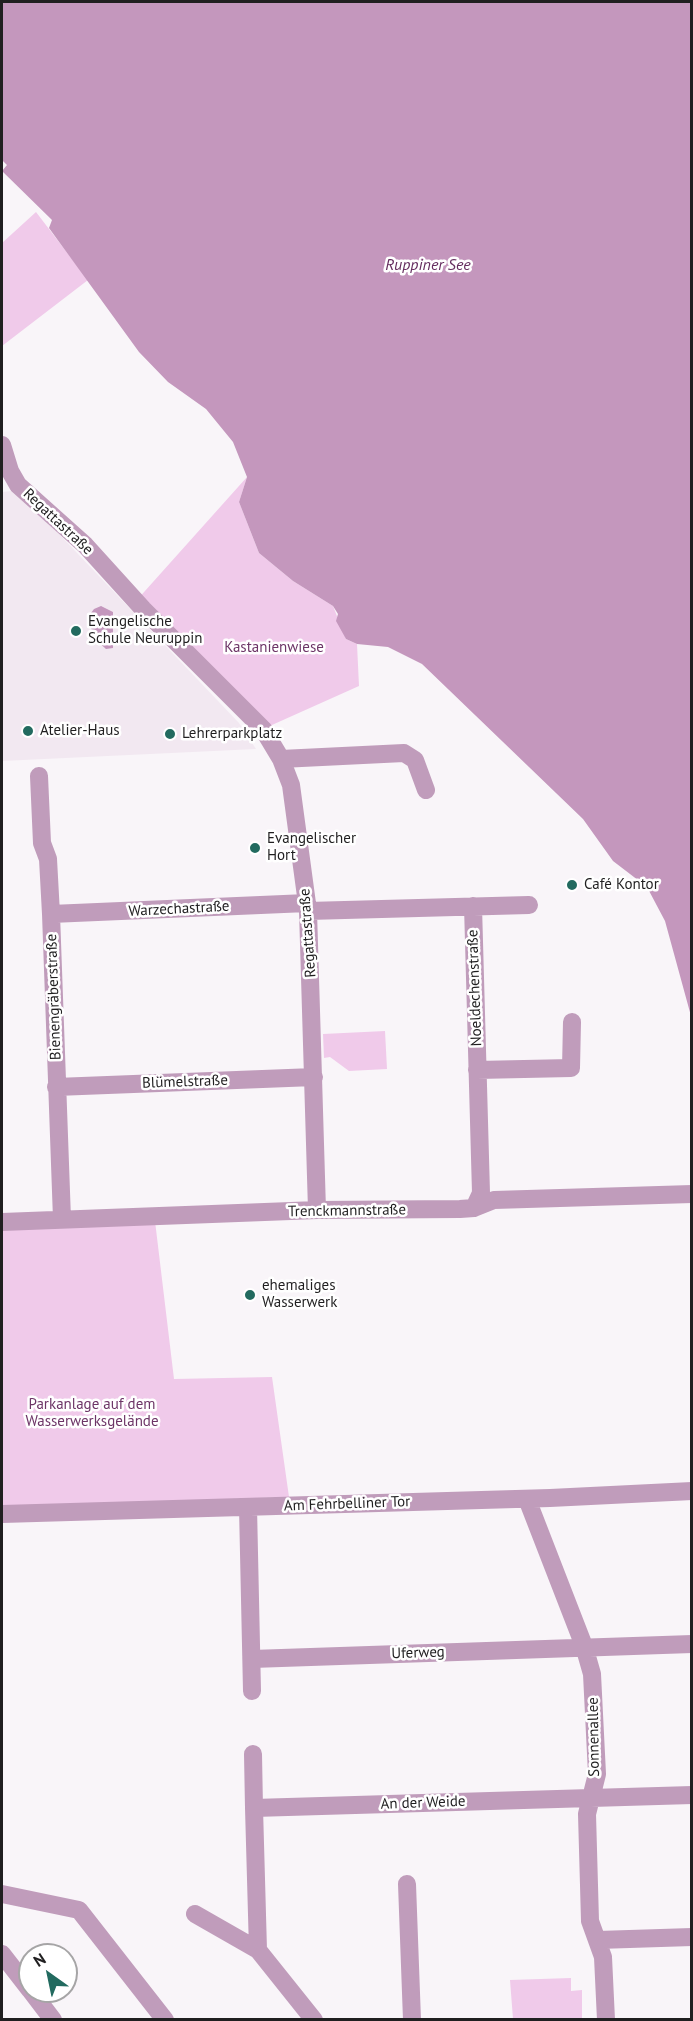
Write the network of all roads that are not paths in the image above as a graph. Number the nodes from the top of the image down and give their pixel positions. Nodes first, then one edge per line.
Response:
1 (2, 445) edge
2 (281, 759) junction
3 (39, 776) dead end
4 (426, 790) dead end
5 (529, 905) dead end
6 (473, 906) junction
7 (308, 907) junction
8 (51, 914) junction
9 (572, 1022) dead end
10 (477, 1070) junction
11 (315, 1077) junction
12 (56, 1087) junction
13 (692, 1194) edge
14 (474, 1208) junction
15 (317, 1210) junction
16 (62, 1219) junction
17 (2, 1222) edge
18 (692, 1491) edge
19 (527, 1499) junction
20 (248, 1507) junction
21 (2, 1514) edge
22 (692, 1644) edge
23 (584, 1646) junction
24 (252, 1659) junction
25 (252, 1691) dead end
26 (253, 1754) dead end
27 (692, 1795) edge
28 (591, 1798) junction
29 (255, 1808) junction
30 (407, 1884) dead end
31 (2, 1894) edge
32 (195, 1914) dead end
33 (692, 1937) edge
34 (598, 1940) junction
35 (258, 1950) junction
36 (2, 1954) edge
37 (18, 1975) edge
38 (40, 2003) edge
39 (53, 2019) edge
40 (165, 2019) edge
41 (314, 2019) edge
42 (412, 2019) edge
43 (606, 2019) edge

1 - 2 street, Regattastraße
2 - 4 street
2 - 7 street, Regattastraße
3 - 8 street, Bienengräberstraße
5 - 6 street, Warzechastraße
6 - 7 street, Warzechastraße
6 - 10 street, Noeldechenstraße
7 - 8 street, Warzechastraße
7 - 11 street, Regattastraße
8 - 12 street, Bienengräberstraße
9 - 10 street
10 - 14 street, Noeldechenstraße
11 - 12 street, Blümelstraße
11 - 15 street, Regattastraße
12 - 16 street, Bienengräberstraße
13 - 14 street, Trenckmannstraße
14 - 15 street, Trenckmannstraße
15 - 16 street, Trenckmannstraße
16 - 17 street, Trenckmannstraße
18 - 19 street, Am Fehrbelliner Tor
19 - 20 street, Am Fehrbelliner Tor
19 - 23 street, Sonnenallee
20 - 21 street, Am Fehrbelliner Tor
20 - 24 street
22 - 23 street, Uferweg
23 - 24 street, Uferweg
23 - 28 street, Sonnenallee
24 - 25 street
26 - 29 street
27 - 28 street, An der Weide
28 - 29 street, An der Weide
28 - 34 street, Sonnenallee
29 - 35 street
30 - 42 street
31 - 40 street
32 - 35 street
33 - 34 street
34 - 43 street, Sonnenallee
35 - 41 street
36 - 37 street
38 - 39 street

